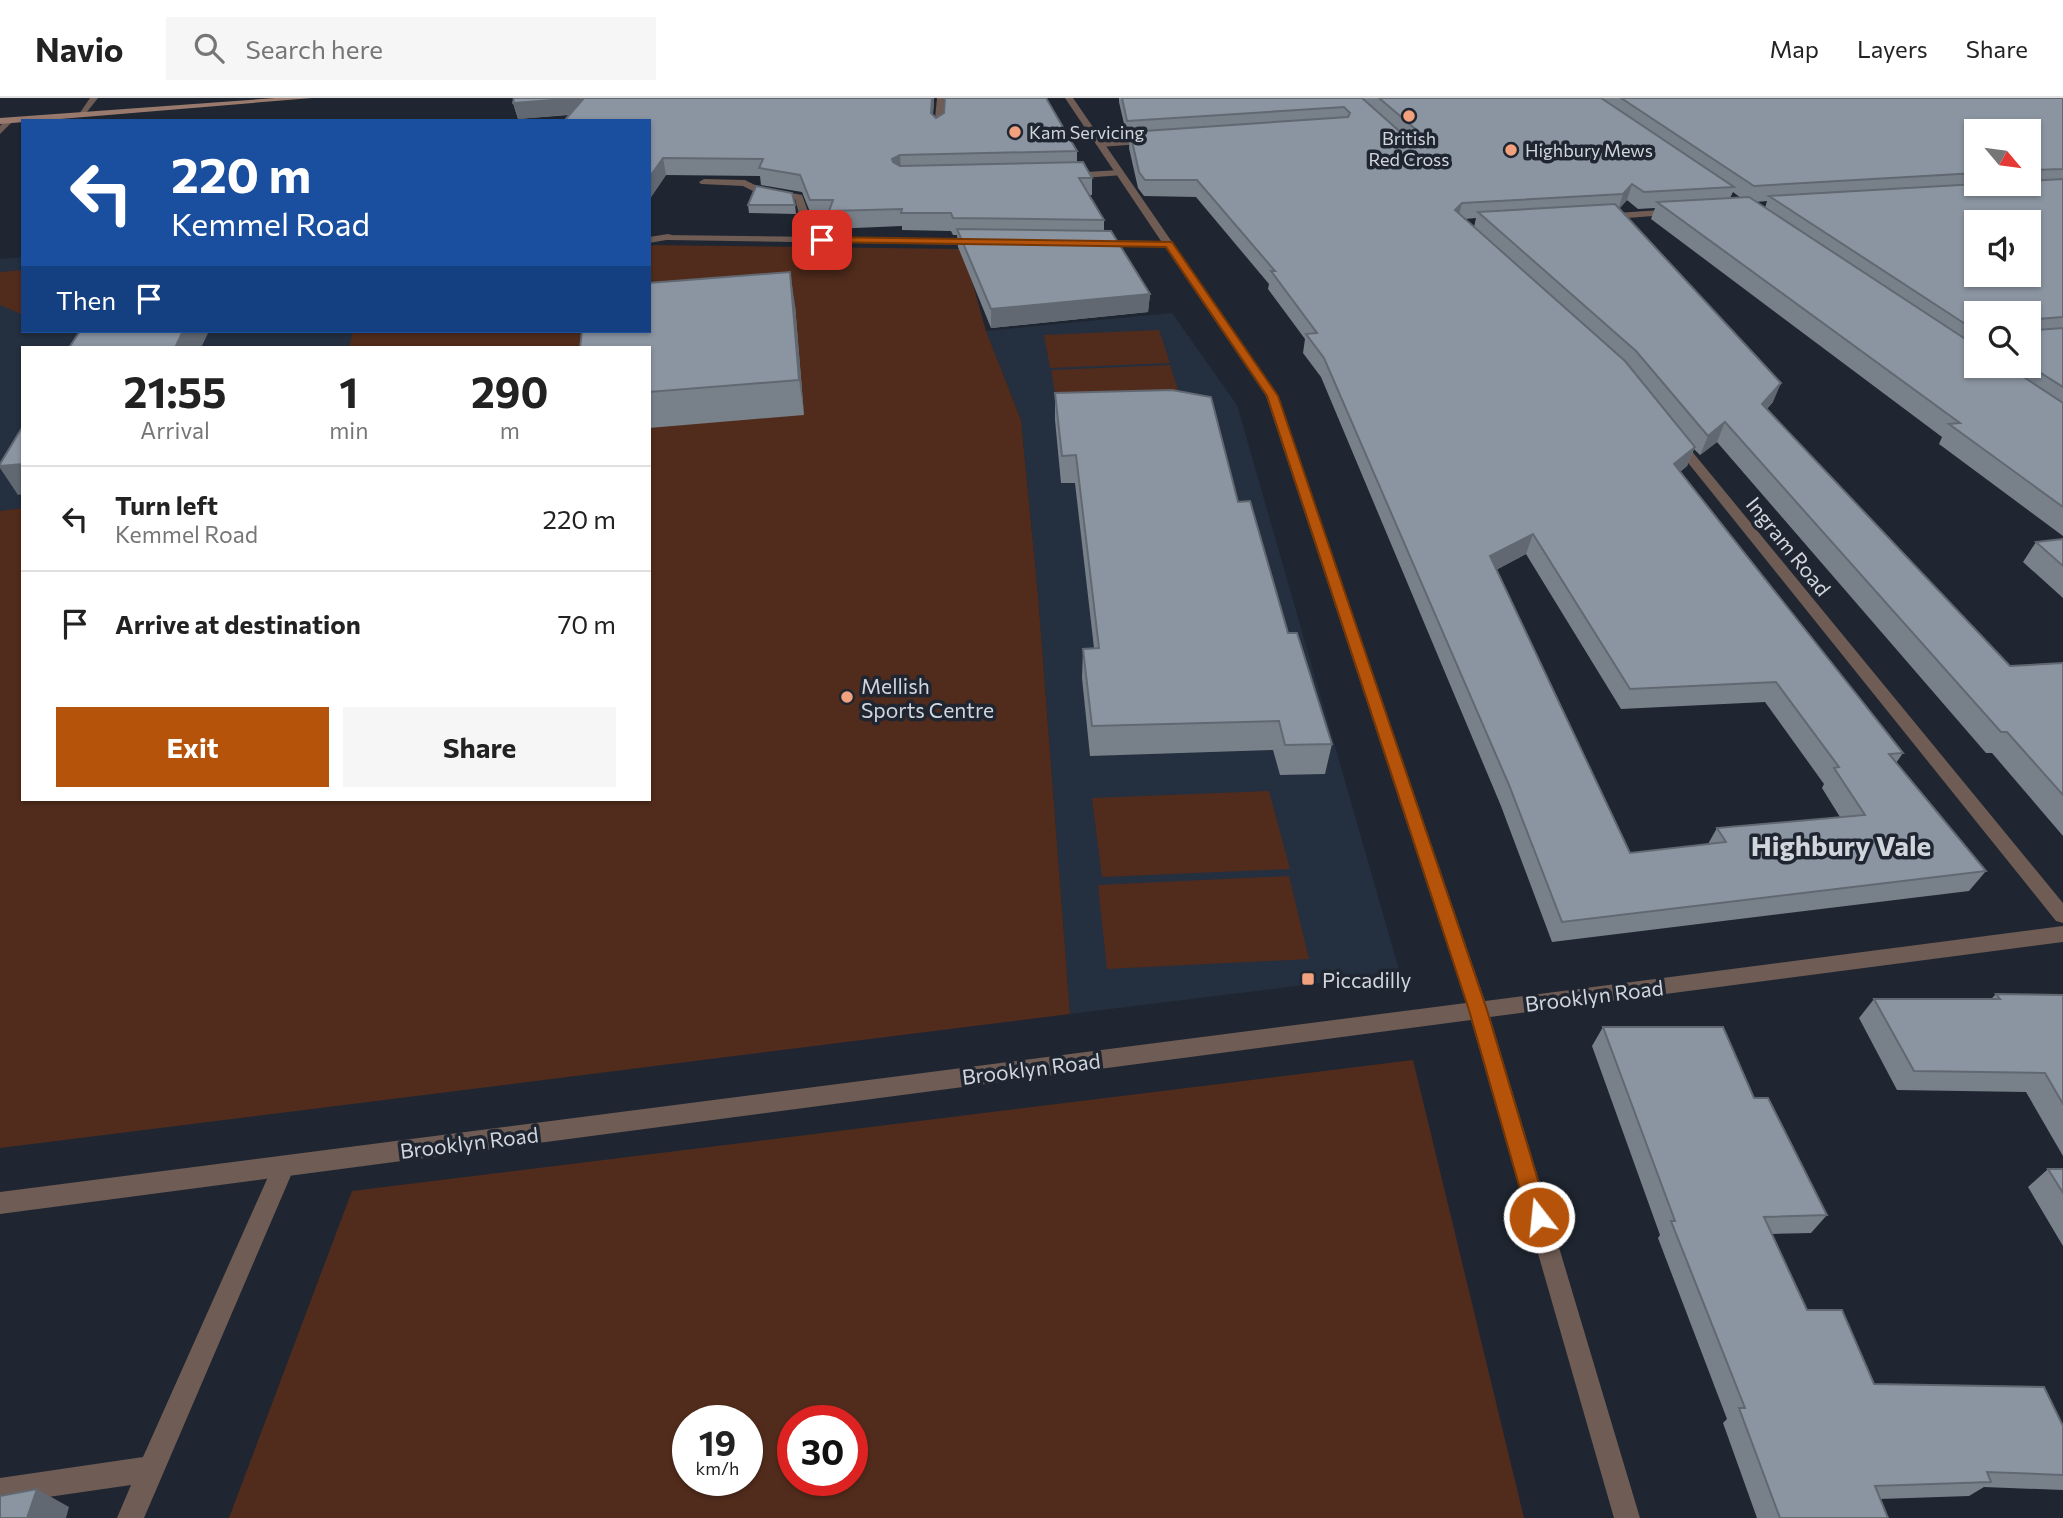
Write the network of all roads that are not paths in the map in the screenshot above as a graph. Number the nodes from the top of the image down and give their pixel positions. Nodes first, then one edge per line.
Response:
1 (94, 98) edge
2 (308, 98) edge
3 (942, 98) edge
4 (1069, 98) edge
5 (80, 115) junction
6 (30, 119) edge
7 (5, 121) edge
8 (938, 129) edge
9 (0, 131) edge
10 (1165, 140) edge
11 (1100, 144) junction
12 (1120, 173) junction
13 (1051, 176) edge
14 (704, 182) edge
15 (1689, 211) edge
16 (1593, 217) edge
17 (651, 238) edge
18 (801, 239) junction
19 (996, 242) edge
20 (1081, 243) edge
21 (1168, 244) junction
22 (1663, 424) edge
23 (2063, 916) edge
24 (2063, 934) edge
25 (1478, 1010) junction
26 (284, 1166) junction
27 (0, 1203) edge
28 (152, 1469) junction
29 (0, 1491) edge
30 (130, 1518) edge
31 (1627, 1518) edge

1 - 5 street
2 - 5 main road
3 - 8 street
4 - 11 street
5 - 6 main road
7 - 9 street
10 - 11 street
11 - 12 street
12 - 13 street
12 - 21 street
14 - 18 street
15 - 16 street
17 - 18 street
18 - 19 street
20 - 21 street
21 - 25 street
22 - 23 street, Ingram Road
24 - 25 street, Brooklyn Road
25 - 26 street, Brooklyn Road
25 - 31 street
26 - 27 street, Brooklyn Road
26 - 28 street
28 - 29 street
28 - 30 street

